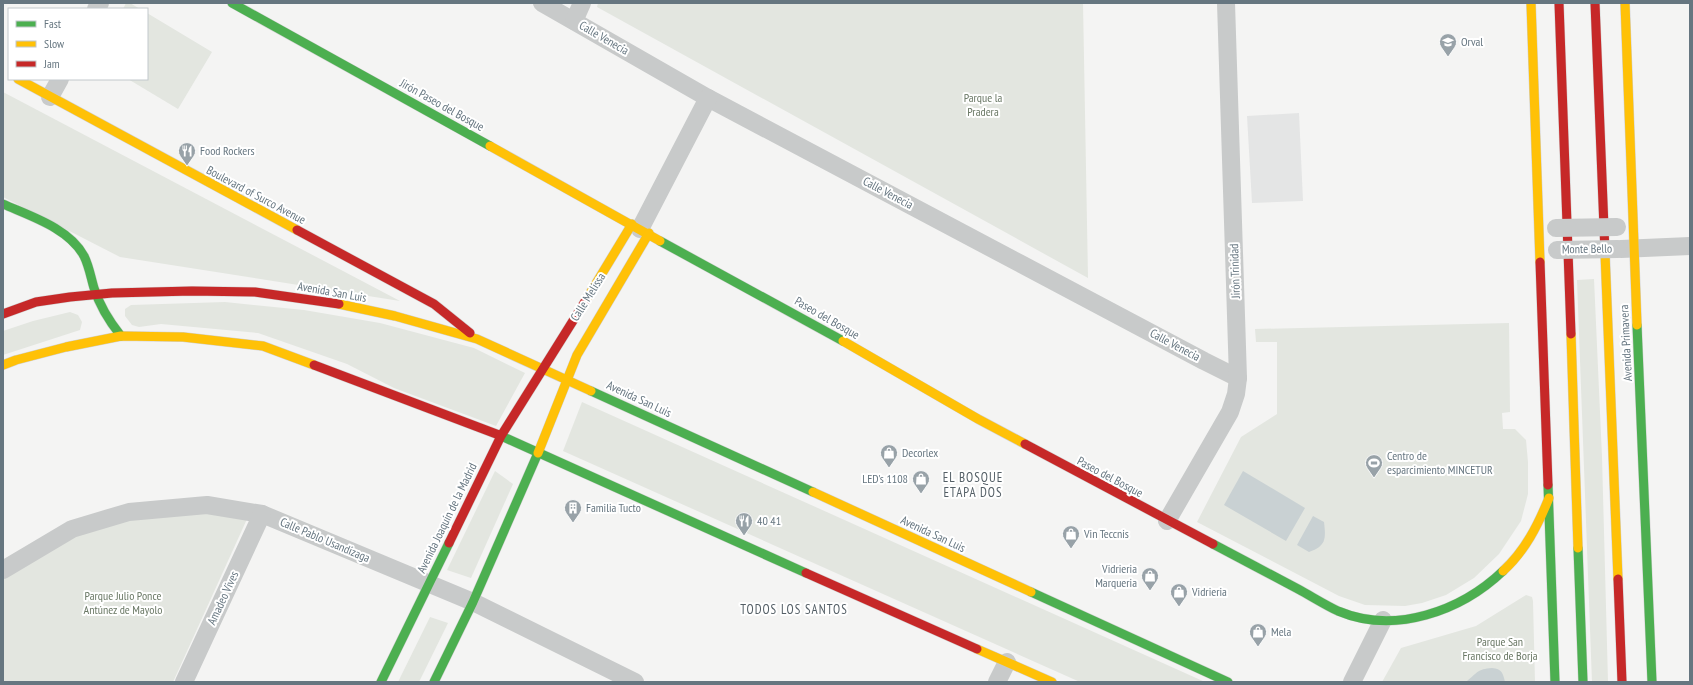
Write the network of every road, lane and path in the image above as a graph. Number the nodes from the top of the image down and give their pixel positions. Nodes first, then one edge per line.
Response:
1 (232, 3) edge
2 (542, 3) edge
3 (582, 3) edge
4 (1226, 3) edge
5 (1532, 3) edge
6 (1559, 3) edge
7 (1595, 3) edge
8 (1625, 3) edge
9 (574, 21) junction
10 (20, 80) edge
11 (59, 80) edge
12 (50, 97) junction
13 (708, 98) junction
14 (3, 204) edge
15 (1625, 226) junction
16 (1548, 228) junction
17 (640, 229) junction
18 (1690, 246) edge
19 (1626, 248) junction
20 (1549, 250) junction
21 (96, 293) junction
22 (3, 314) edge
23 (121, 336) junction
24 (477, 339) junction
25 (3, 365) edge
26 (543, 369) junction
27 (1238, 378) junction
28 (566, 380) junction
29 (501, 436) junction
30 (538, 454) junction
31 (1549, 498) junction
32 (262, 514) junction
33 (1167, 521) junction
34 (3, 570) edge
35 (428, 583) junction
36 (473, 602) junction
37 (1383, 620) junction
38 (1007, 662) junction
39 (631, 681) edge
40 (184, 682) edge
41 (380, 682) edge
42 (434, 682) edge
43 (997, 682) edge
44 (1052, 682) edge
45 (1228, 682) edge
46 (1352, 682) edge
47 (1555, 682) edge
48 (1583, 682) edge
49 (1622, 682) edge
50 (1652, 682) edge

1 - 17 main road, Jirón Paseo del Bosque
2 - 9 street, Calle Venecia
3 - 9 street
4 - 27 street, Jirón Trinidad
5 - 16 main road
6 - 48 main road
7 - 49 main road, Avenida Primavera
8 - 15 main road, Avenida Primavera
9 - 13 street, Calle Venecia
10 - 12 main road, Boulevard of Surco Avenue
11 - 12 street
12 - 24 main road, Boulevard of Surco Avenue
13 - 17 street, Calle Melissa
13 - 27 street, Calle Venecia
14 - 21 main road
15 - 16 street, Monte Bello, bridge
15 - 19 main road, Avenida Primavera
16 - 20 main road
17 - 26 main road, Calle Melissa
17 - 28 main road, Calle Melissa
17 - 33 main road, Paseo del Bosque
18 - 19 street, Monte Bello
19 - 20 street, Monte Bello, bridge
19 - 50 main road, Avenida Primavera
20 - 31 main road
21 - 22 main road, Avenida San Luis
21 - 23 main road
21 - 24 main road, Avenida San Luis
23 - 25 main road
23 - 29 main road
24 - 26 main road, Avenida San Luis
26 - 28 main road, Avenida San Luis
26 - 29 main road, Avenida Joaquín de la Madrid
27 - 33 street, Jirón Trinidad
28 - 30 main road
28 - 45 main road, Avenida San Luis
29 - 30 main road
29 - 35 main road, Avenida Joaquín de la Madrid
30 - 36 main road
30 - 38 main road
31 - 37 main road, Paseo del Bosque
31 - 47 main road
32 - 34 street, Calle Pablo Usandizaga
32 - 35 street, Calle Pablo Usandizaga
32 - 40 street, Amadeo Vives
33 - 37 main road, Paseo del Bosque
35 - 36 street, Calle Pablo Usandizaga
35 - 41 main road, Avenida Joaquín de la Madrid
36 - 39 street, Calle Pablo Usandizaga
36 - 42 main road
37 - 46 street
38 - 43 street
38 - 44 main road

